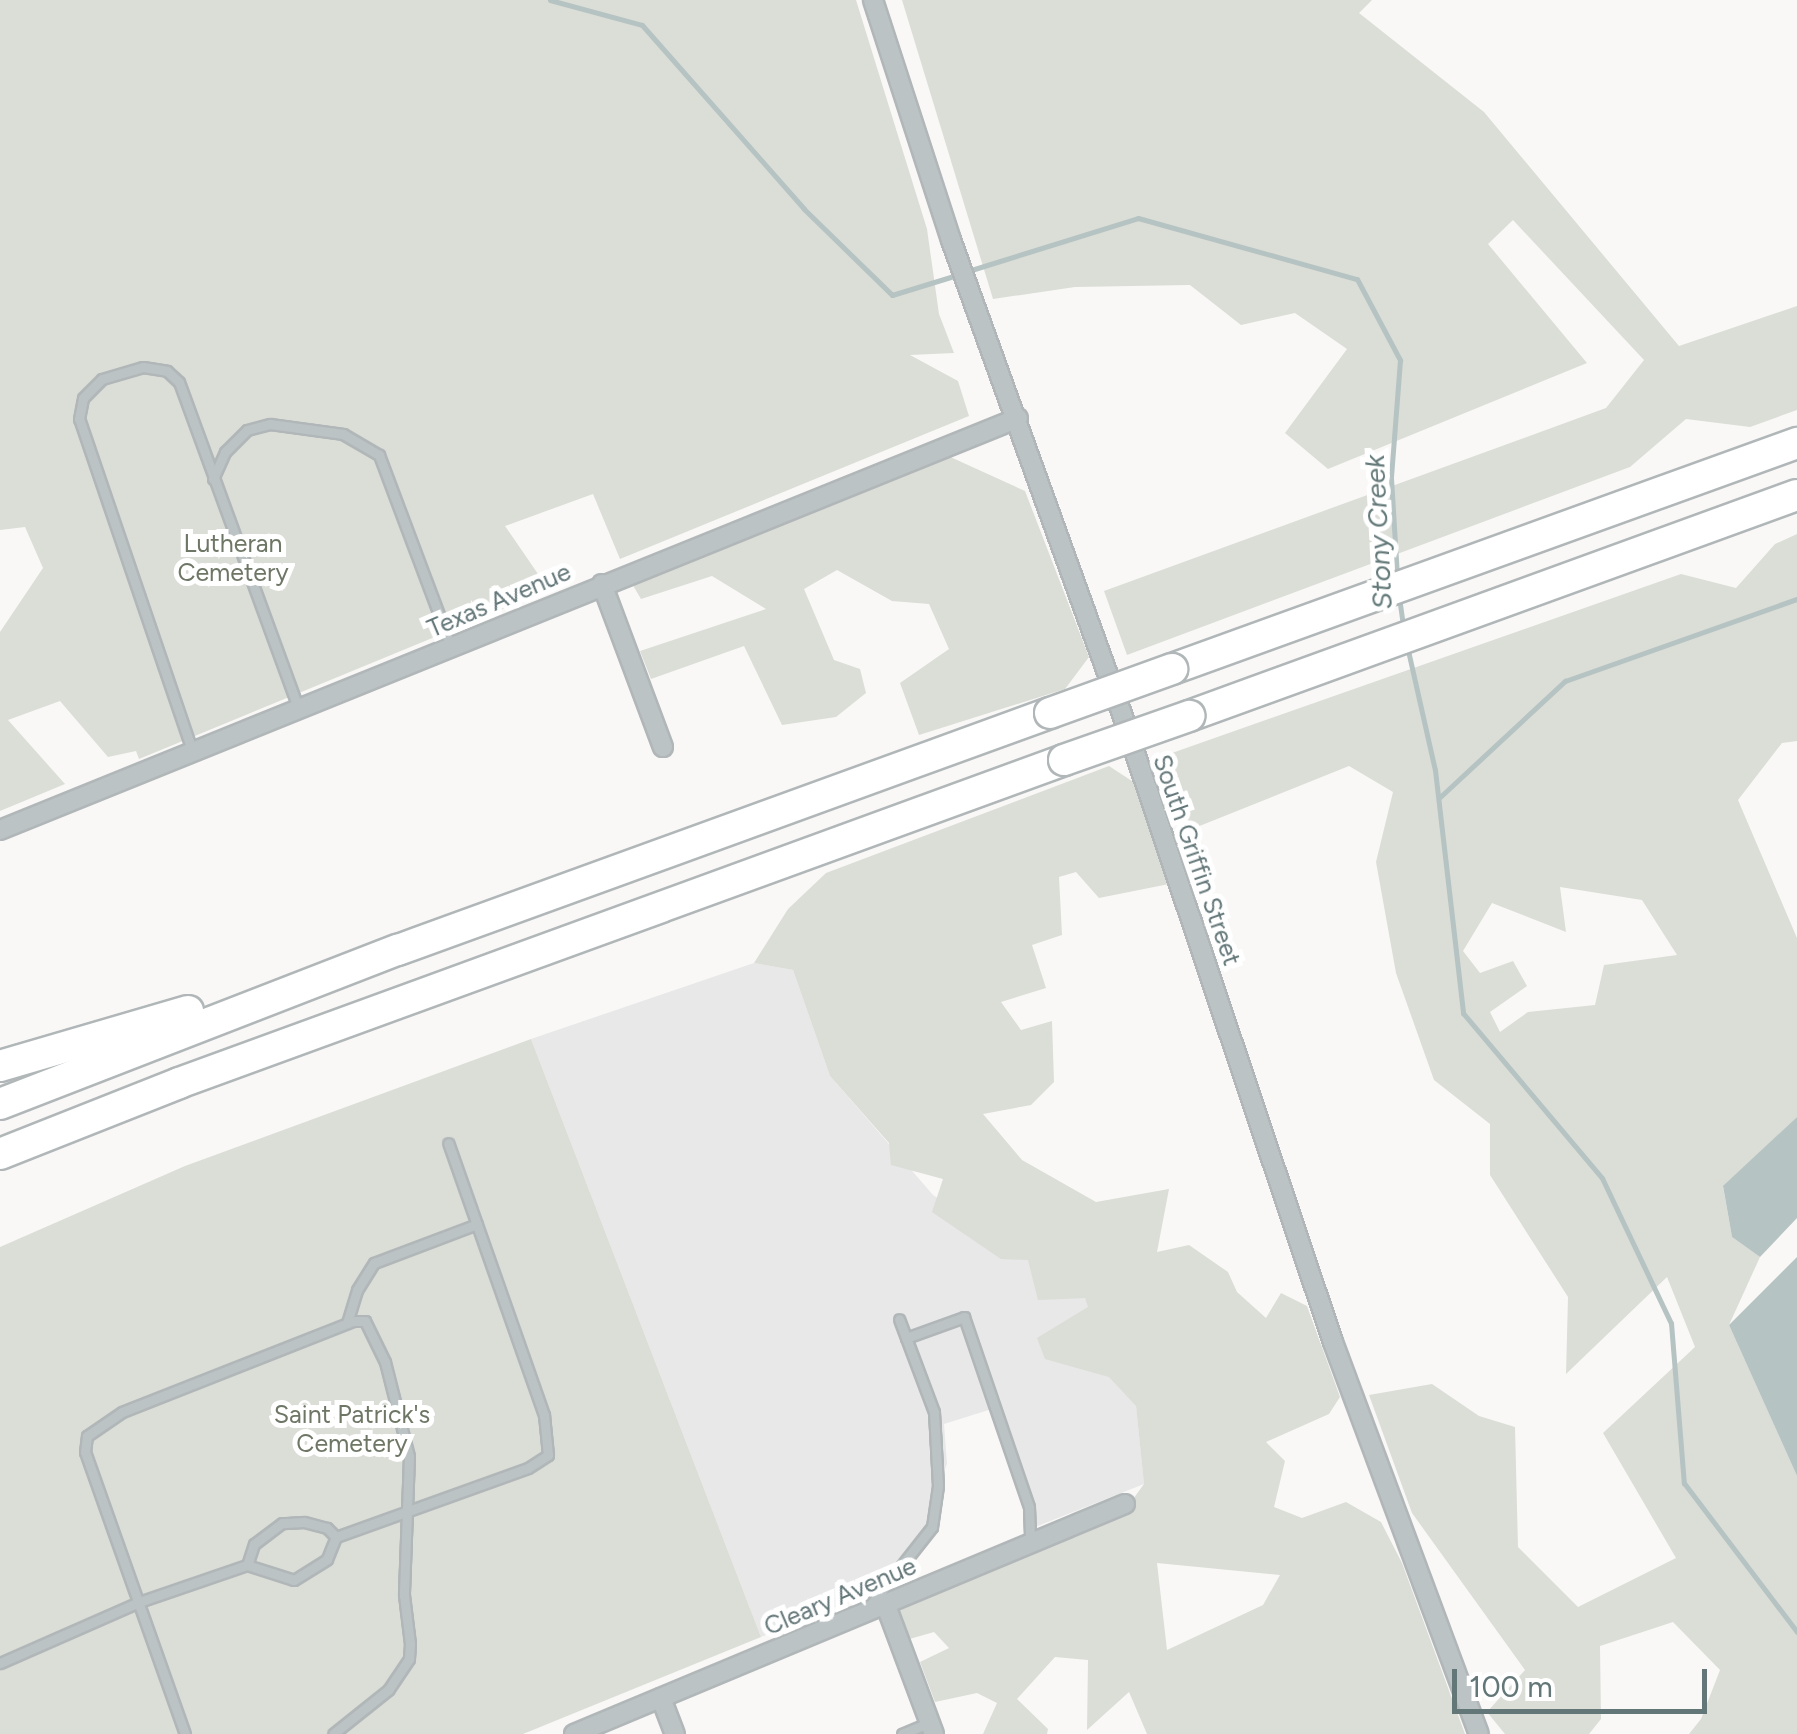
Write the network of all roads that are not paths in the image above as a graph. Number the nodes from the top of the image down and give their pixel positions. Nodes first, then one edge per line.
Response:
1 (873, 0) edge
2 (1018, 418) junction
3 (1797, 443) edge
4 (213, 478) junction
5 (1797, 495) edge
6 (602, 584) junction
7 (451, 647) junction
8 (299, 711) junction
9 (663, 747) dead end
10 (192, 753) junction
11 (0, 830) edge
12 (398, 950) junction
13 (0, 1066) edge
14 (0, 1104) edge
15 (448, 1144) dead end
16 (0, 1154) edge
17 (476, 1224) junction
18 (899, 1318) dead end
19 (347, 1323) junction
20 (906, 1338) junction
21 (1125, 1504) dead end
22 (411, 1509) junction
23 (336, 1537) junction
24 (1030, 1544) junction
25 (247, 1565) junction
26 (139, 1602) junction
27 (885, 1603) junction
28 (866, 1612) junction
29 (0, 1664) edge
30 (661, 1698) junction
31 (932, 1728) edge
32 (185, 1734) edge
33 (333, 1734) edge
34 (574, 1734) edge
35 (675, 1734) edge
36 (902, 1734) edge
37 (1479, 1734) edge

1 - 2 street, South Griffin Street
2 - 6 street, Texas Avenue
2 - 37 street, South Griffin Street
3 - 12 highway, bridge
4 - 7 lane
4 - 8 lane
4 - 10 lane
5 - 16 highway, bridge
6 - 7 street, Texas Avenue
6 - 9 street
7 - 8 street, Texas Avenue
8 - 10 street, Texas Avenue
10 - 11 street, Texas Avenue
12 - 13 highway
12 - 14 highway
15 - 17 lane
17 - 19 lane
17 - 22 lane
18 - 20 lane
19 - 22 lane
19 - 26 lane
20 - 24 lane
20 - 28 lane
21 - 24 street, Cleary Avenue
22 - 23 lane
22 - 33 lane
23 - 25 lane
23 - 25 lane
24 - 27 street, Cleary Avenue
25 - 26 lane
26 - 29 lane
26 - 32 lane
27 - 28 street, Cleary Avenue
27 - 31 street
28 - 30 street, Cleary Avenue
30 - 34 street, Cleary Avenue
30 - 35 street
31 - 36 lane

